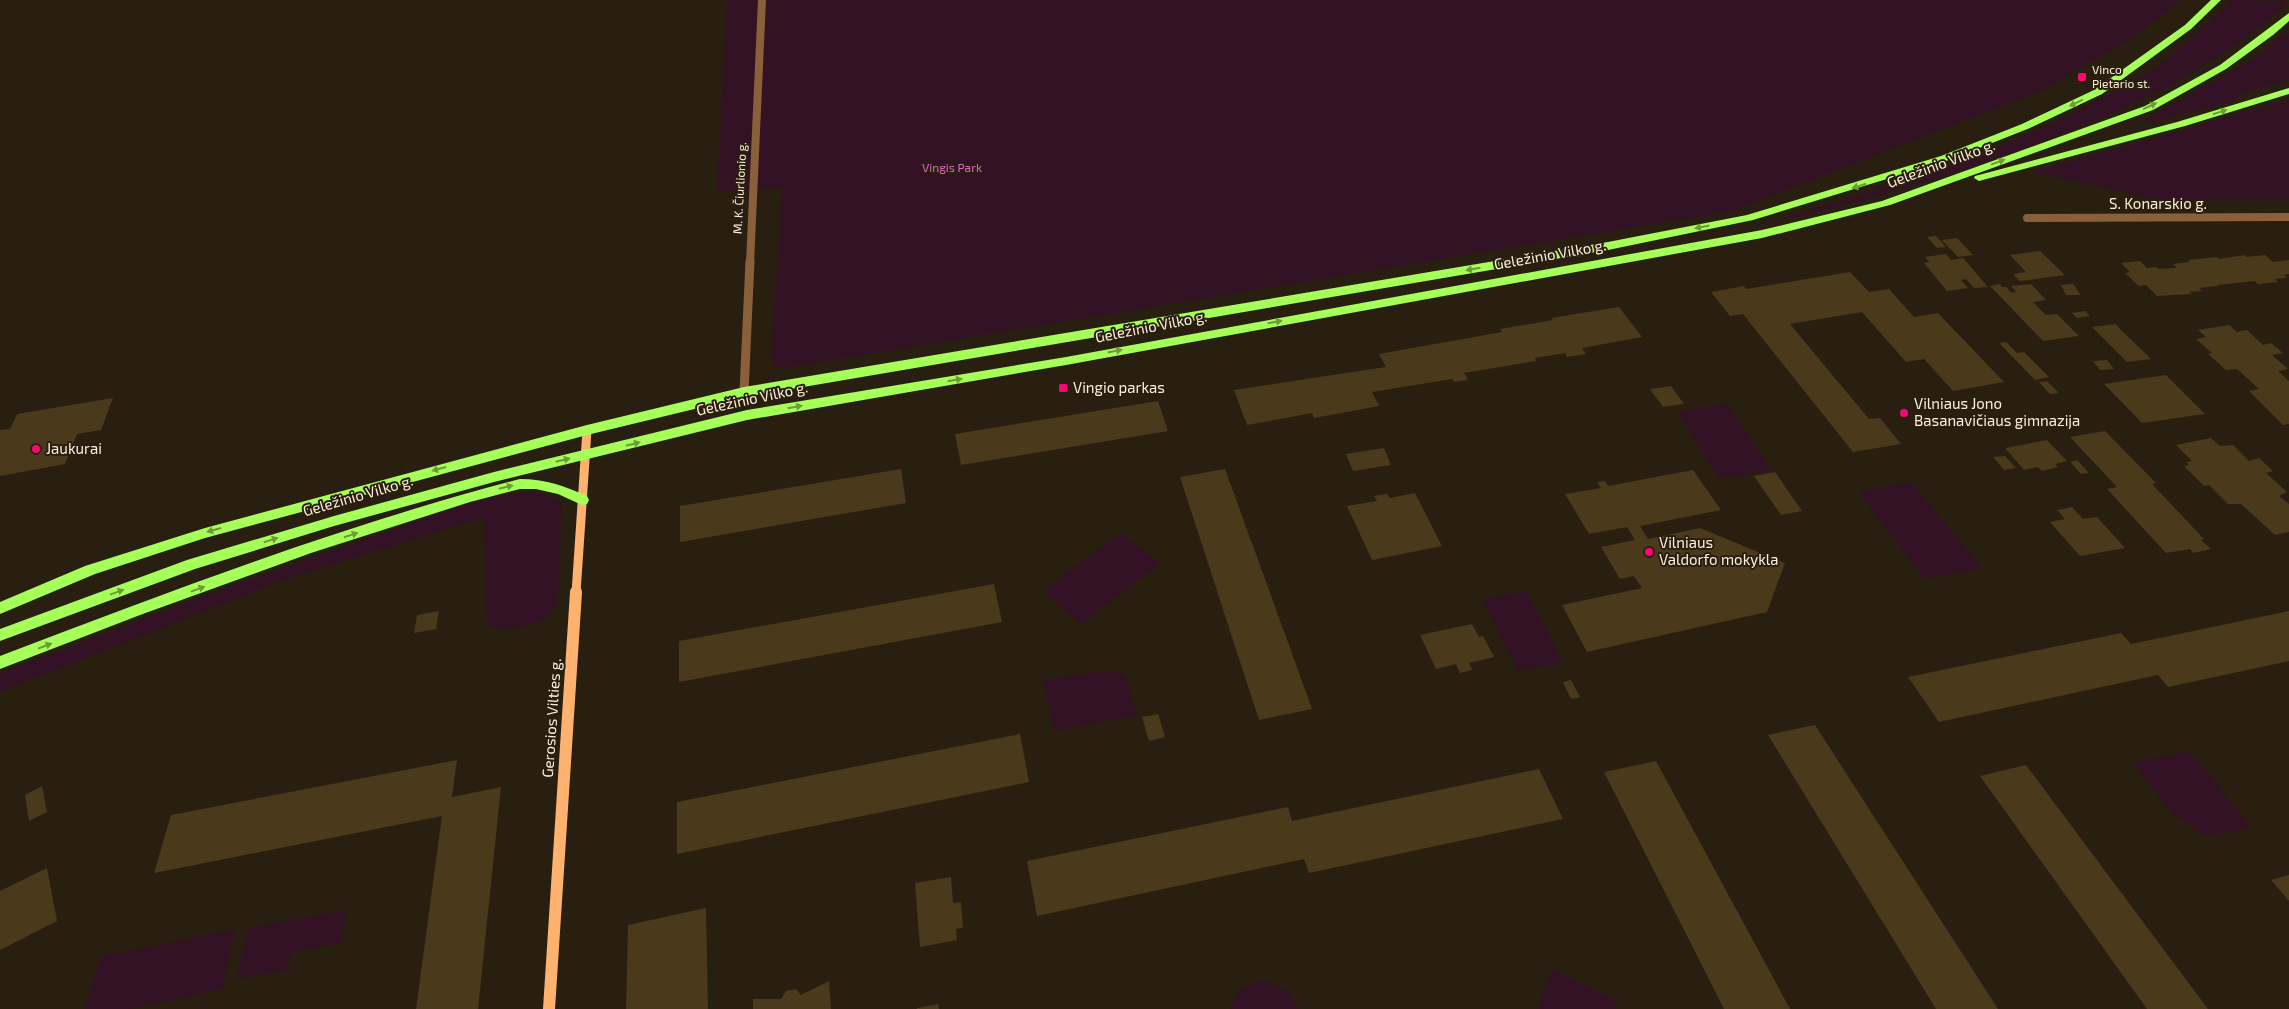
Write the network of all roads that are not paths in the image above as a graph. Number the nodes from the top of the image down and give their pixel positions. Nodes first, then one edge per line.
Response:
1 (762, 0) edge
2 (2216, 0) edge
3 (2289, 16) edge
4 (2289, 90) edge
5 (1886, 203) junction
6 (2289, 217) edge
7 (2027, 218) dead end
8 (744, 392) junction
9 (588, 430) junction
10 (585, 455) junction
11 (470, 497) junction
12 (582, 500) junction
13 (334, 521) junction
14 (90, 570) junction
15 (0, 598) edge
16 (0, 608) edge
17 (71, 608) junction
18 (0, 635) edge
19 (0, 643) edge
20 (0, 663) edge
21 (549, 1009) edge

1 - 8 street, M. K. Čiurlionio g.
2 -> 8 highway, Geležinio Vilko g.
5 -> 3 highway, Geležinio Vilko g.
5 -> 4 highway
10 -> 5 highway, Geležinio Vilko g.
6 - 7 street, S. Konarskio g.
8 - 9 highway, Geležinio Vilko g.
9 - 10 main road, Gerosios Vilties g.
9 -> 14 highway, Geležinio Vilko g.
10 - 12 main road, Gerosios Vilties g.
13 -> 10 highway, Geležinio Vilko g.
11 -> 12 highway
11 - 13 highway
20 -> 11 highway
12 - 21 main road, Gerosios Vilties g.
17 -> 13 highway, Geležinio Vilko g.
14 - 15 highway
14 - 16 highway, Geležinio Vilko g.
17 - 18 highway, Geležinio Vilko g.
17 - 19 highway

